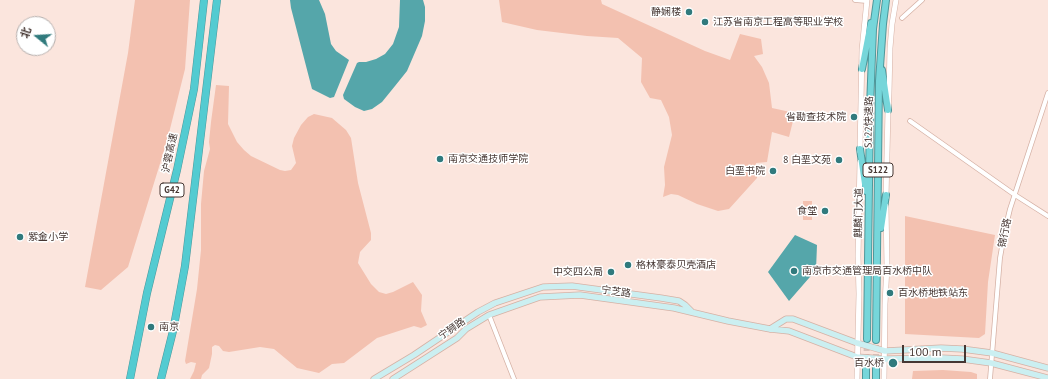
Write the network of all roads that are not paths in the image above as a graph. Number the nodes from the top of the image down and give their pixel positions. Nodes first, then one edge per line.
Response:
1 (204, 0) edge
2 (217, 0) edge
3 (855, 0) edge
4 (877, 0) edge
5 (886, 0) edge
6 (896, 0) edge
7 (922, 0) edge
8 (867, 1) edge
9 (902, 18) dead end
10 (880, 53) junction
11 (862, 69) junction
12 (1048, 93) edge
13 (888, 110) junction
14 (910, 120) dead end
15 (860, 149) junction
16 (886, 195) junction
17 (1015, 195) junction
18 (868, 210) junction
19 (1048, 216) edge
20 (877, 249) junction
21 (535, 289) joint
22 (540, 297) joint
23 (693, 313) junction
24 (489, 315) junction
25 (770, 329) junction
26 (867, 339) tunnel mouth
27 (876, 340) tunnel mouth
28 (857, 343) junction
29 (885, 351) junction
30 (992, 353) junction
31 (857, 357) junction
32 (885, 359) junction
33 (991, 363) junction
34 (866, 368) tunnel mouth
35 (1048, 368) edge
36 (876, 369) tunnel mouth
37 (1048, 378) edge
38 (130, 379) edge
39 (161, 379) edge
40 (374, 379) edge
41 (393, 379) edge
42 (514, 379) edge
43 (857, 379) edge
44 (866, 379) edge
45 (876, 379) edge
46 (884, 379) edge
47 (990, 379) edge

1 - 38 highway, 沪蓉高速 / G42
2 - 39 highway, G42
3 - 8 street
4 - 11 highway
4 - 18 highway, S122快速路 / S122
5 - 10 highway, S122快速路 / S122
6 - 13 street
7 - 9 street
8 - 11 street, 麒麟门大道
10 - 13 highway
10 - 20 highway, S122快速路 / S122
11 - 15 street, 麒麟门大道
12 - 17 street, 锦行路
13 - 16 street
14 - 17 street
15 - 18 highway
15 - 28 street, 麒麟门大道
16 - 20 highway
16 - 29 street
17 - 19 street
17 - 30 street, 锦行路
18 - 26 highway, S122快速路 / S122
20 - 27 highway, S122快速路 / S122
21 - 23 main road, 宁芝路
21 - 40 main road, 宁狮路
22 - 23 main road, 宁芝路
22 - 24 main road, 宁狮路
23 - 25 main road, 宁芝路
24 - 41 main road, 宁狮路
24 - 42 street
25 - 28 main road
25 - 31 main road, 宁芝路
28 - 29 main road
28 - 31 street, 麒麟门大道
29 - 30 main road
29 - 32 street
30 - 33 street, 锦行路
30 - 35 main road
31 - 32 main road, 宁芝路
31 - 43 street, 麒麟门大道
32 - 33 main road, 宁芝路
32 - 46 street
33 - 37 main road, 宁芝路
33 - 47 street, 锦行路
34 - 44 highway
36 - 45 highway

